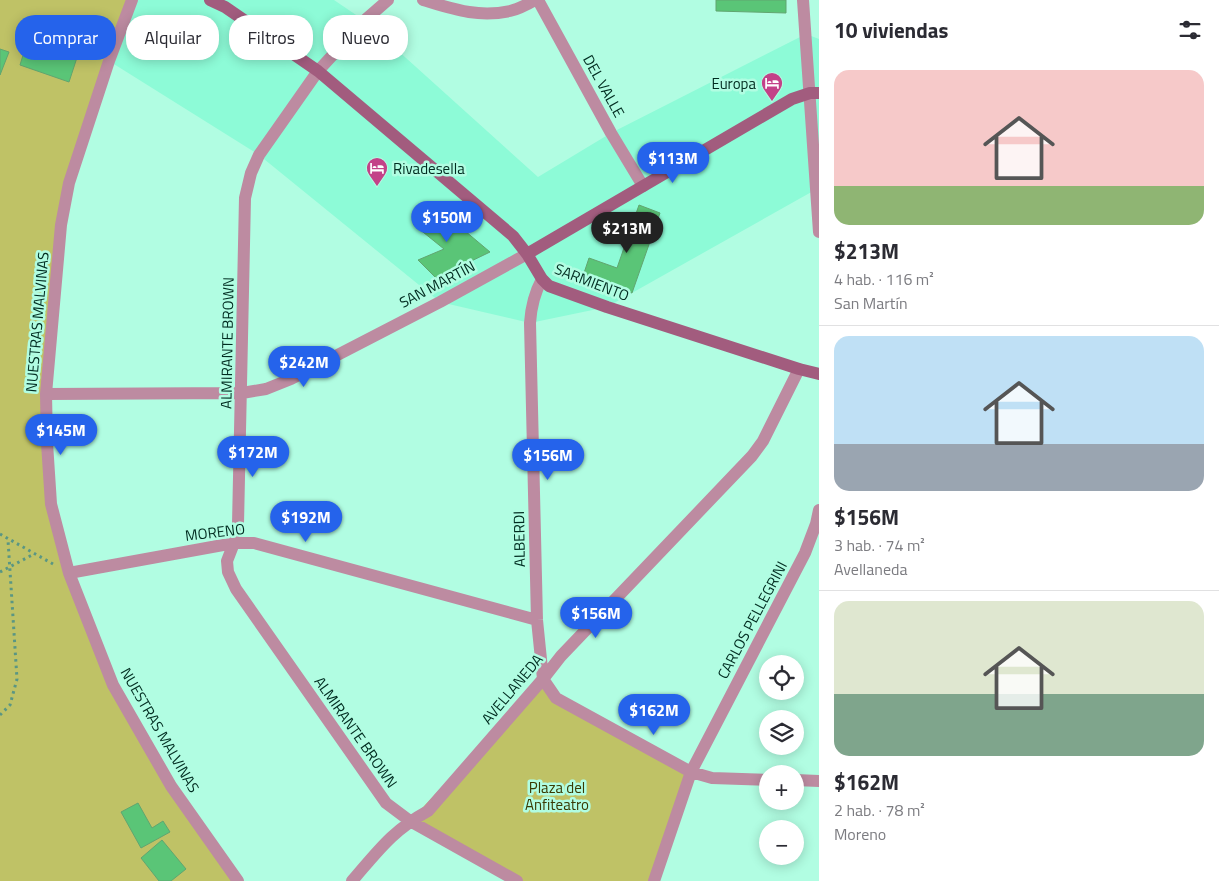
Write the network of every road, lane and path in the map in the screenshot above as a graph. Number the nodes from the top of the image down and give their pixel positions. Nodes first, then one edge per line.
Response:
1 (132, 0) edge
2 (210, 0) edge
3 (388, 0) edge
4 (423, 0) edge
5 (537, 0) edge
6 (803, 0) edge
7 (318, 71) junction
8 (814, 93) edge
9 (643, 186) junction
10 (819, 232) edge
11 (527, 254) junction
12 (542, 279) junction
13 (798, 369) junction
14 (819, 374) edge
15 (242, 393) junction
16 (46, 394) junction
17 (819, 510) edge
18 (0, 534) edge
19 (8, 540) junction
20 (234, 543) junction
21 (10, 567) junction
22 (0, 572) edge
23 (69, 573) junction
24 (537, 620) junction
25 (543, 679) junction
26 (0, 715) edge
27 (691, 772) junction
28 (759, 780) edge
29 (804, 780) edge
30 (819, 780) edge
31 (410, 821) junction
32 (238, 881) edge
33 (352, 881) edge
34 (517, 881) edge
35 (654, 881) edge

1 - 16 street, NUESTRAS MALVINAS
2 - 7 main road, SARMIENTO
3 - 7 street, ALMIRANTE BROWN
4 - 5 street
5 - 9 street, DEL VALLE
6 - 8 street
7 - 11 main road, SARMIENTO
7 - 15 street, ALMIRANTE BROWN
8 - 9 main road, SAN MARTÍN
8 - 10 street
9 - 11 main road, SAN MARTÍN
11 - 12 main road, SARMIENTO
11 - 15 street, SAN MARTÍN
12 - 13 main road, SARMIENTO
12 - 24 street, ALBERDI
13 - 14 main road, SARMIENTO
13 - 25 street, AVELLANEDA
15 - 16 street, SAN MARTÍN
15 - 20 street, ALMIRANTE BROWN
16 - 23 street, NUESTRAS MALVINAS
17 - 27 street, CARLOS PELLEGRINI
18 - 19 path
19 - 21 path
19 - 21 path
20 - 23 street, MORENO
20 - 24 street, MORENO
20 - 31 street, ALMIRANTE BROWN
21 - 22 path
21 - 26 path
23 - 32 street, NUESTRAS MALVINAS
24 - 25 street, ALBERDI
25 - 27 street
25 - 31 street, AVELLANEDA
27 - 28 street
27 - 35 street, CARLOS PELLEGRINI
29 - 30 street
31 - 33 street, AVELLANEDA
31 - 34 street, ALMIRANTE BROWN

